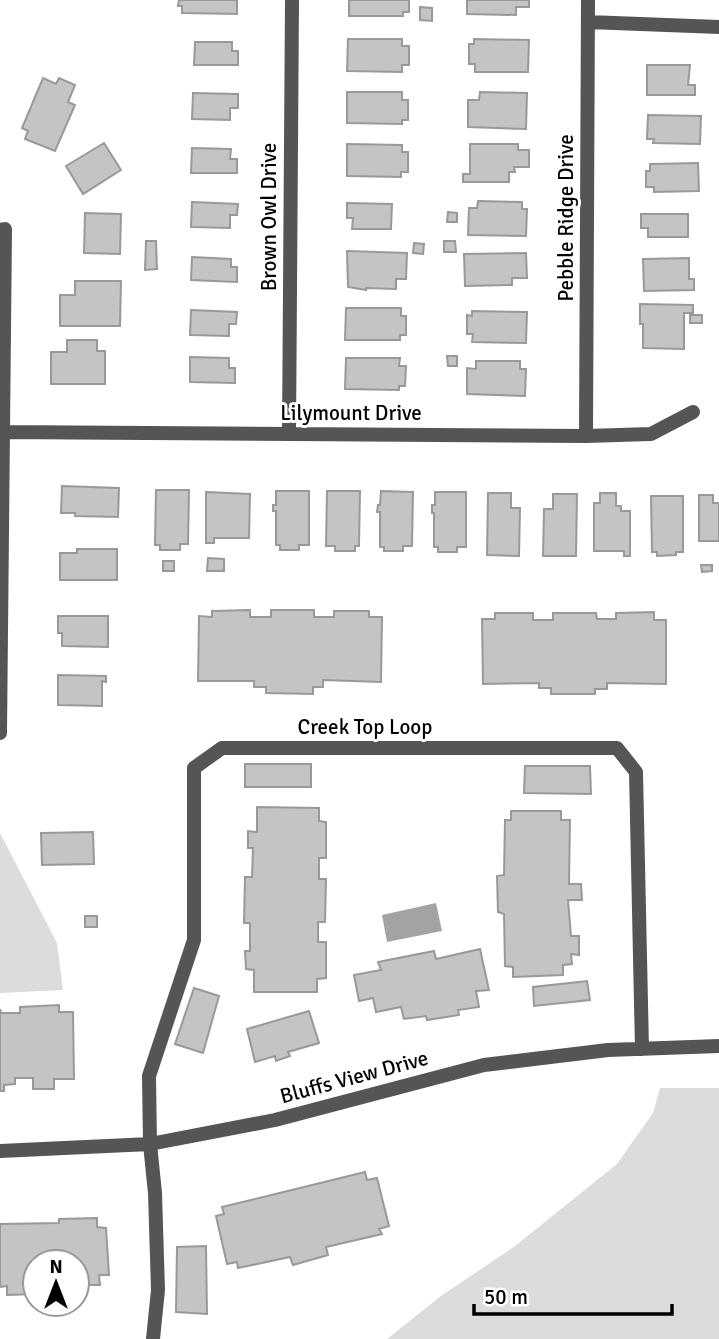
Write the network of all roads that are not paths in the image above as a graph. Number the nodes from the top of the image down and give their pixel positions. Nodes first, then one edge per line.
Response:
1 (292, 0) edge
2 (589, 0) edge
3 (588, 22) junction
4 (719, 27) edge
5 (2, 229) edge
6 (693, 412) dead end
7 (2, 432) junction
8 (289, 434) junction
9 (586, 436) junction
10 (1, 568) edge
11 (1, 733) edge
12 (719, 1046) edge
13 (642, 1049) junction
14 (150, 1144) junction
15 (0, 1151) edge
16 (153, 1339) edge

1 - 8 street, Brown Owl Drive
2 - 3 street, Pebble Ridge Drive
3 - 4 street
3 - 9 street, Pebble Ridge Drive
5 - 7 street
6 - 9 street, Lilymount Drive
7 - 8 street, Lilymount Drive
7 - 10 street
8 - 9 street, Lilymount Drive
10 - 11 street
12 - 13 street, Bluffs View Drive
13 - 14 street, Bluffs View Drive
13 - 14 street, Creek Top Loop
14 - 15 street, Bluffs View Drive
14 - 16 street

